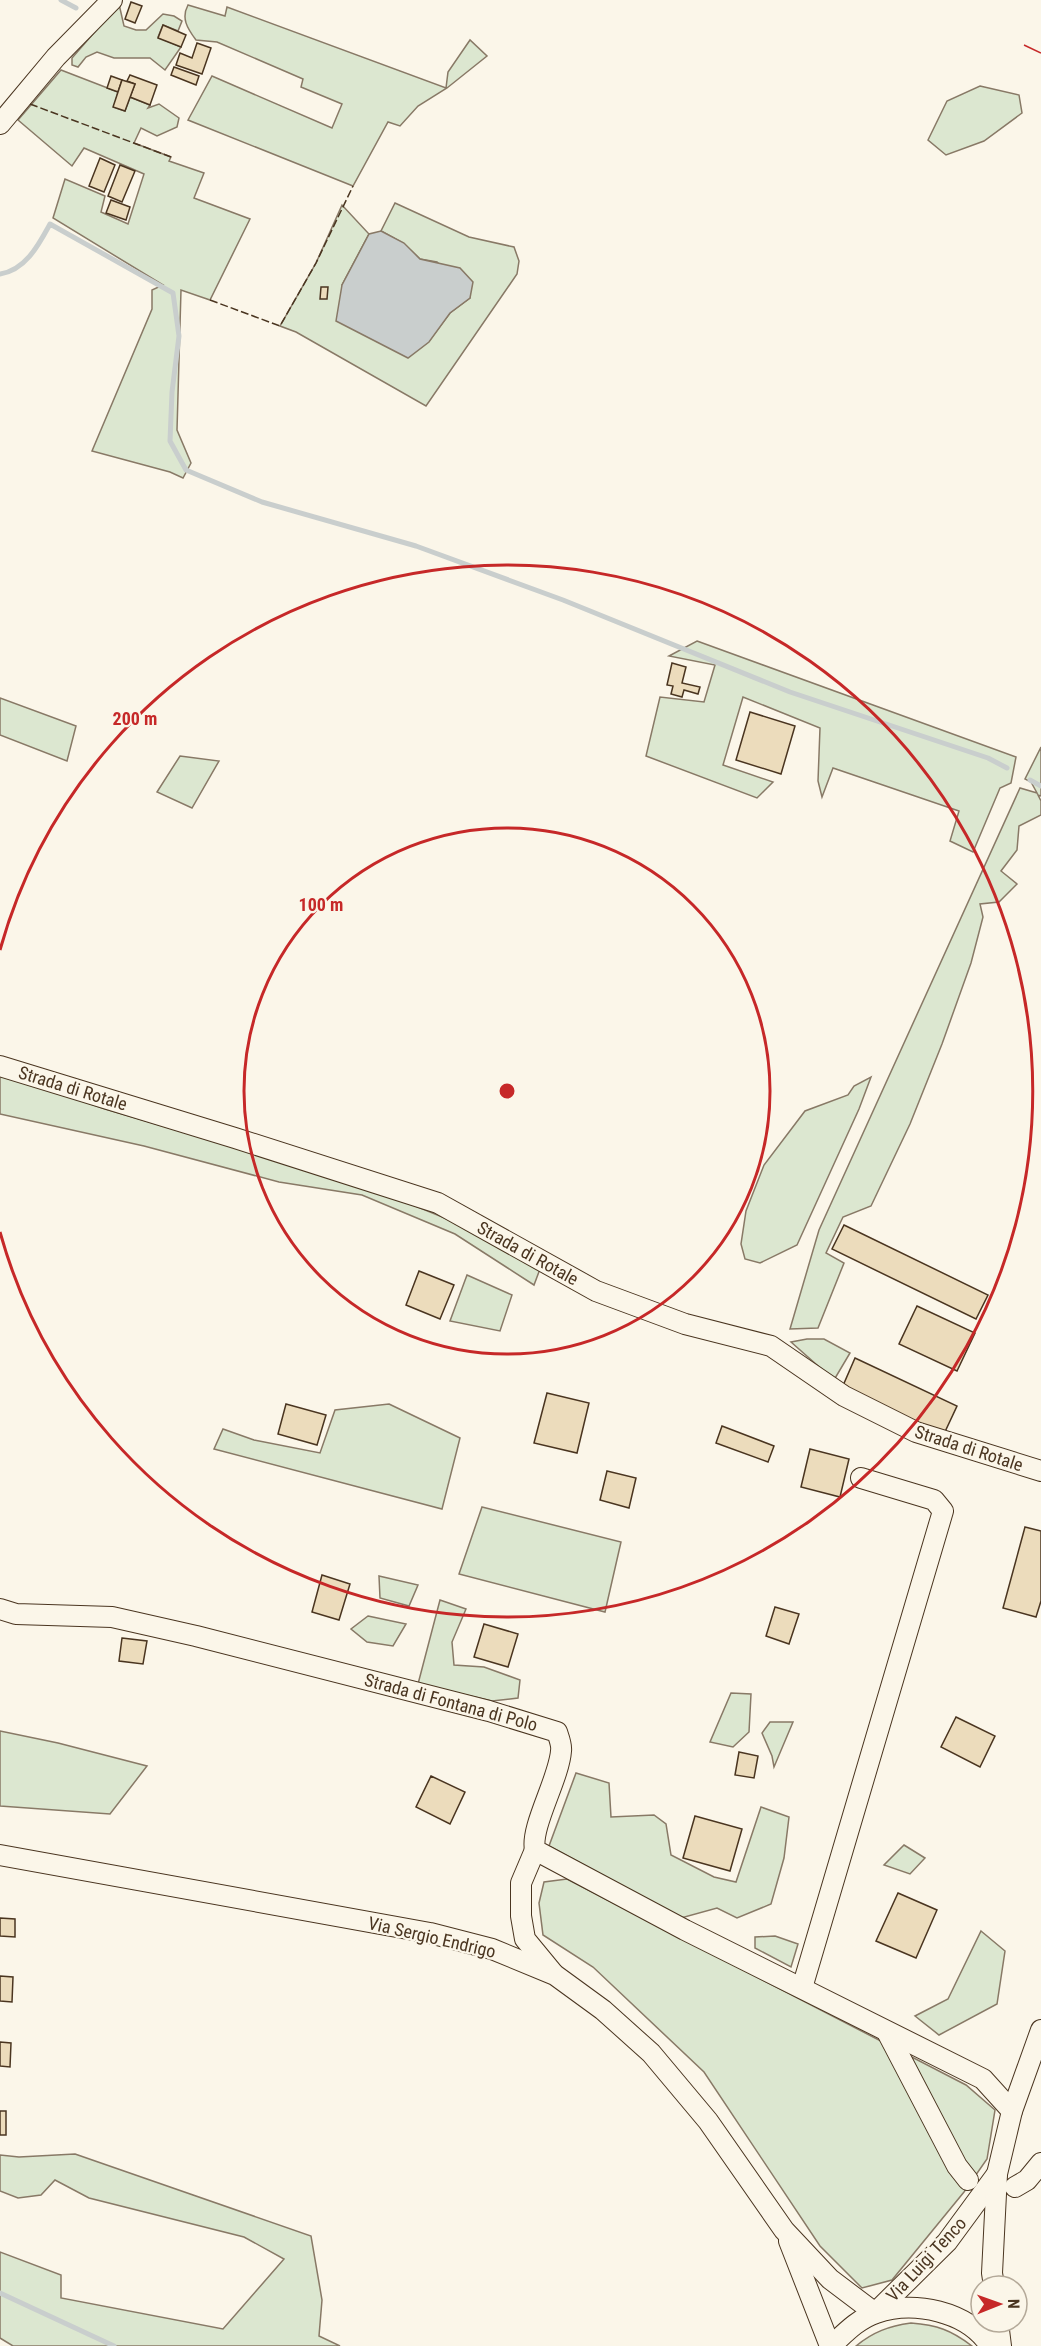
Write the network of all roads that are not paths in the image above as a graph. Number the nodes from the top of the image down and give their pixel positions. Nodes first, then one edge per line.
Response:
1 (112, 0) edge
2 (0, 124) edge
3 (0, 1066) edge
4 (1041, 1471) edge
5 (861, 1478) dead end
6 (0, 1609) edge
7 (535, 1850) junction
8 (0, 1855) edge
9 (555, 1975) junction
10 (802, 1988) junction
11 (1041, 2030) edge
12 (887, 2032) junction
13 (1012, 2112) junction
14 (1041, 2163) edge
15 (997, 2174) junction
16 (968, 2180) dead end
17 (1015, 2187) dead end
18 (784, 2230) junction
19 (992, 2274) edge
20 (875, 2313) junction
21 (831, 2346) edge
22 (990, 2346) edge

1 - 2 street
3 - 4 street, Strada di Rotale
5 - 10 street
6 - 7 street, Strada di Fontana di Polo
7 - 9 street
7 - 10 street
8 - 9 street, Via Sergio Endrigo
9 - 18 street, Via Sergio Endrigo
10 - 12 street
11 - 13 street, Via Luigi Tenco
12 - 13 street
12 - 16 street
13 - 15 street, Via Luigi Tenco
14 - 17 street
15 - 19 street, Via Luigi Tenco
15 - 20 street, Via Luigi Tenco
18 - 20 street, Via Sergio Endrigo
18 - 21 street, Via Sergio Endrigo
20 - 21 street
20 - 22 street

